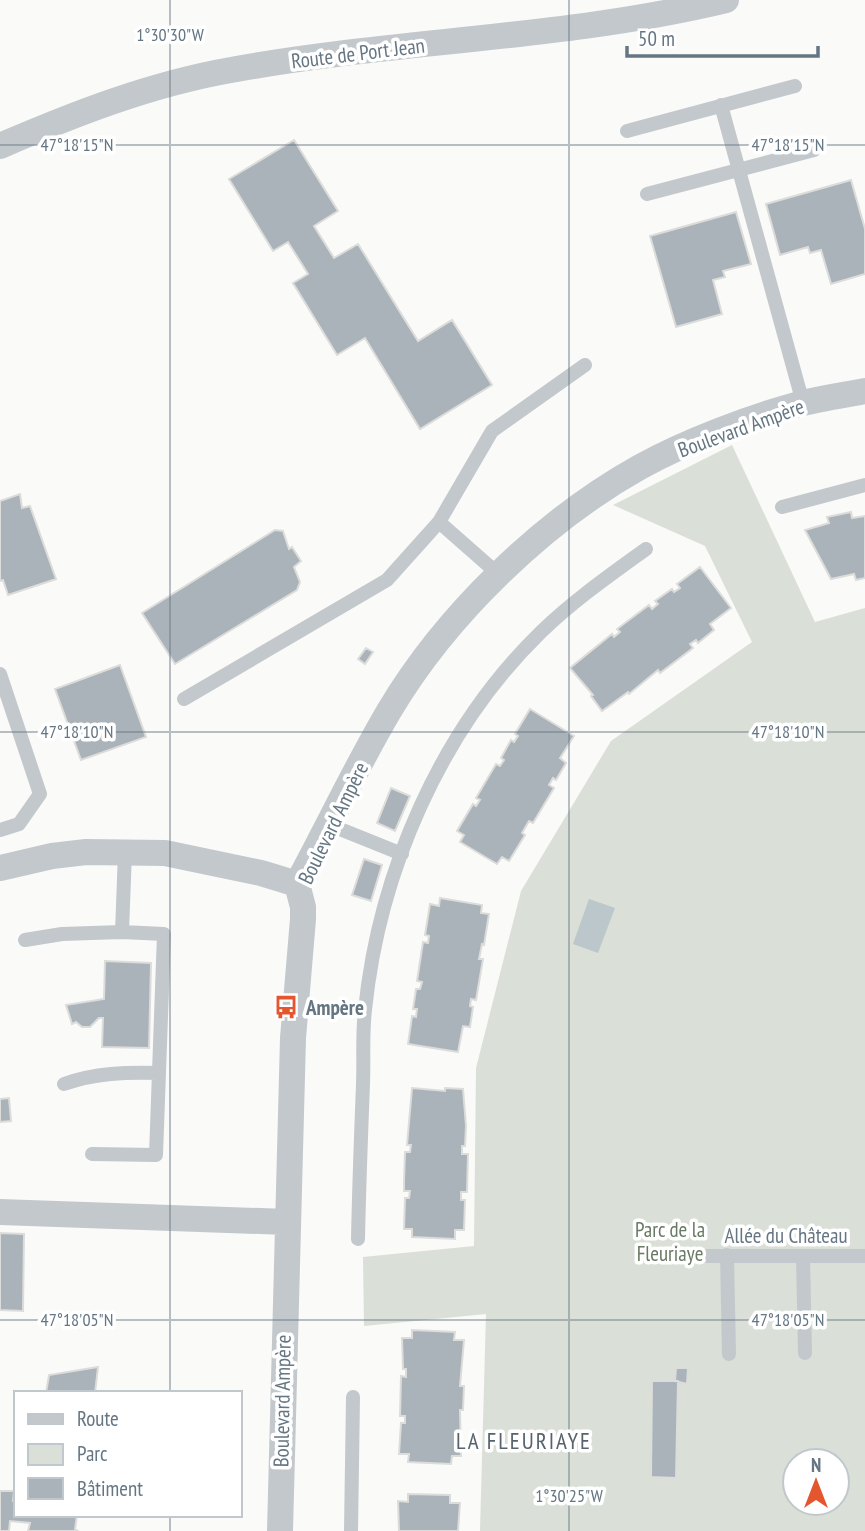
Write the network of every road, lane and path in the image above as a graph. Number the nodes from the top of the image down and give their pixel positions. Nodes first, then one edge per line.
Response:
1 (726, 0) edge
2 (795, 86) dead end
3 (722, 105) junction
4 (627, 131) dead end
5 (0, 146) edge
6 (814, 150) dead end
7 (741, 170) junction
8 (647, 194) dead end
9 (585, 365) dead end
10 (865, 391) edge
11 (803, 403) junction
12 (865, 485) edge
13 (782, 507) dead end
14 (439, 522) junction
15 (646, 550) dead end
16 (497, 573) junction
17 (0, 674) edge
18 (184, 699) dead end
19 (330, 825) junction
20 (0, 830) edge
21 (125, 852) junction
22 (402, 854) junction
23 (2, 860) edge
24 (297, 884) junction
25 (122, 932) junction
26 (26, 940) dead end
27 (159, 1073) junction
28 (64, 1084) dead end
29 (92, 1154) dead end
30 (0, 1212) edge
31 (287, 1222) junction
32 (358, 1238) dead end
33 (727, 1255) junction
34 (706, 1256) dead end
35 (803, 1256) junction
36 (865, 1256) edge
37 (805, 1353) dead end
38 (729, 1354) dead end
39 (354, 1397) dead end
40 (280, 1531) edge
41 (351, 1531) edge

1 - 5 street, Route de Port Jean
2 - 3 lane
3 - 4 lane
3 - 7 lane
6 - 7 lane
7 - 8 lane
7 - 11 lane
9 - 14 lane
10 - 11 street, Boulevard Ampère
11 - 16 street, Boulevard Ampère
12 - 13 lane
14 - 16 lane
14 - 18 lane
15 - 22 lane
16 - 19 street, Boulevard Ampère
17 - 20 lane
19 - 22 lane
19 - 24 street, Boulevard Ampère
21 - 23 street
21 - 24 street
21 - 25 lane
22 - 32 lane
24 - 31 street, Boulevard Ampère
25 - 26 lane
25 - 27 lane
27 - 28 lane
27 - 29 lane
30 - 31 street
31 - 40 street, Boulevard Ampère
33 - 34 lane, Allée du Château
33 - 35 lane, Allée du Château
33 - 38 lane
35 - 36 lane, Allée du Château
35 - 37 lane
39 - 41 lane

